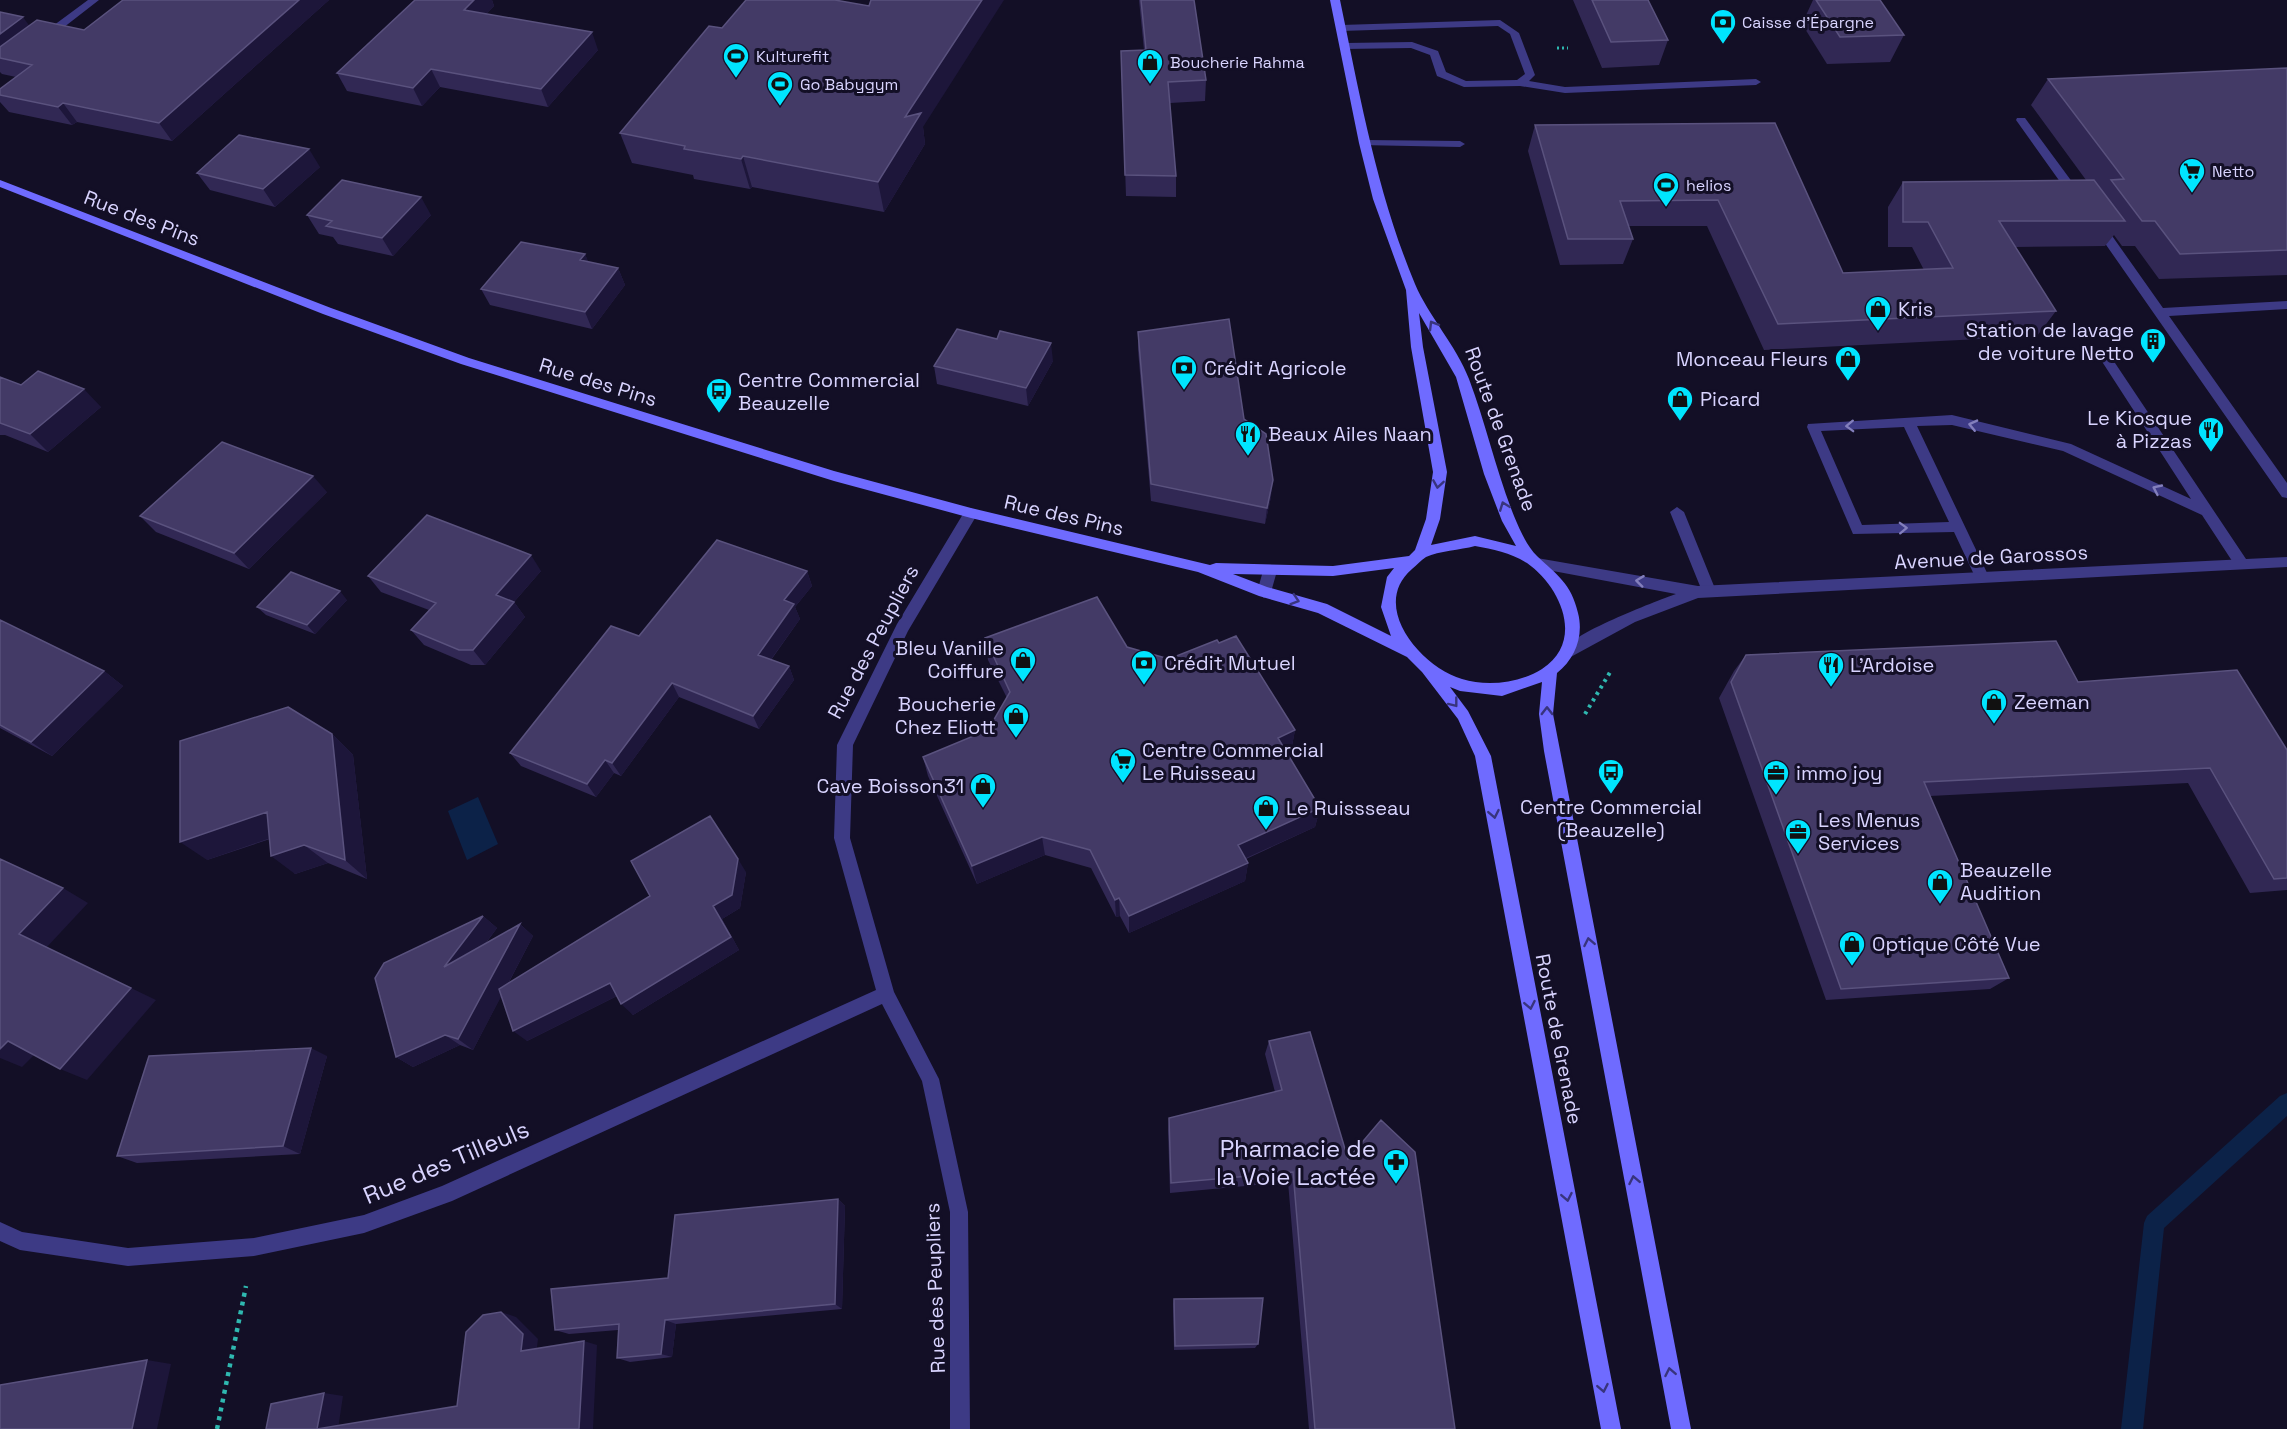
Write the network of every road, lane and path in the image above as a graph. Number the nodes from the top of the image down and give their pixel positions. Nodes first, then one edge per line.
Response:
1 (94, 0) edge
2 (1335, 0) edge
3 (1341, 28) junction
4 (38, 42) edge
5 (1345, 46) junction
6 (1756, 81) dead end
7 (1520, 83) junction
8 (2021, 120) dead end
9 (1364, 143) junction
10 (1460, 144) dead end
11 (0, 183) edge
12 (1410, 286) junction
13 (2287, 305) edge
14 (2162, 312) junction
15 (2107, 360) dead end
16 (1909, 424) junction
17 (2287, 493) edge
18 (1677, 512) dead end
19 (971, 513) junction
20 (2210, 513) junction
21 (1958, 527) junction
22 (1422, 551) junction
23 (1534, 560) junction
24 (1408, 561) junction
25 (2287, 562) edge
26 (2241, 563) junction
27 (1200, 567) junction
28 (1270, 572) junction
29 (1982, 577) junction
30 (1264, 592) junction
31 (1703, 592) junction
32 (1407, 651) junction
33 (1567, 653) junction
34 (1616, 663) dead end
35 (1429, 671) junction
36 (1550, 671) junction
37 (1583, 720) dead end
38 (886, 994) junction
39 (0, 1231) edge
40 (254, 1248) junction
41 (217, 1429) edge
42 (960, 1429) edge
43 (1611, 1429) edge
44 (1681, 1429) edge

1 - 4 street
2 - 3 main road, Route de Grenade
3 - 5 main road, Route de Grenade
3 - 7 street
5 - 7 street
5 - 9 main road, Route de Grenade
6 - 7 street
8 - 14 street
9 - 10 street
9 - 12 main road, Route de Grenade
11 - 19 main road, Rue des Pins
12 -> 22 main road, Route de Grenade
23 -> 12 main road, Route de Grenade
13 - 14 street
14 - 17 street
15 - 20 street
20 -> 16 street
16 - 21 street
16 -> 21 street
18 - 31 street
19 - 27 main road, Rue des Pins
19 - 38 street, Rue des Peupliers
20 - 26 street
21 - 29 street
22 - 23 main road
22 - 24 main road
31 -> 23 street, Avenue de Garossos
23 - 33 main road
24 - 28 main road, Rue des Pins
24 - 32 main road
25 - 26 street, Avenue de Garossos
26 - 29 street, Avenue de Garossos
27 - 28 main road, Rue des Pins
27 - 30 main road, Rue des Pins
28 - 30 street
29 - 31 street, Avenue de Garossos
30 -> 32 main road, Rue des Pins
31 - 33 street, Avenue de Garossos
32 - 35 main road
33 - 36 main road
34 - 37 path
35 - 36 main road
35 -> 43 main road, Route de Grenade
44 -> 36 main road
38 - 40 street, Rue des Tilleuls
38 - 42 street, Rue des Peupliers
39 - 40 street, Rue des Tilleuls
40 - 41 path

